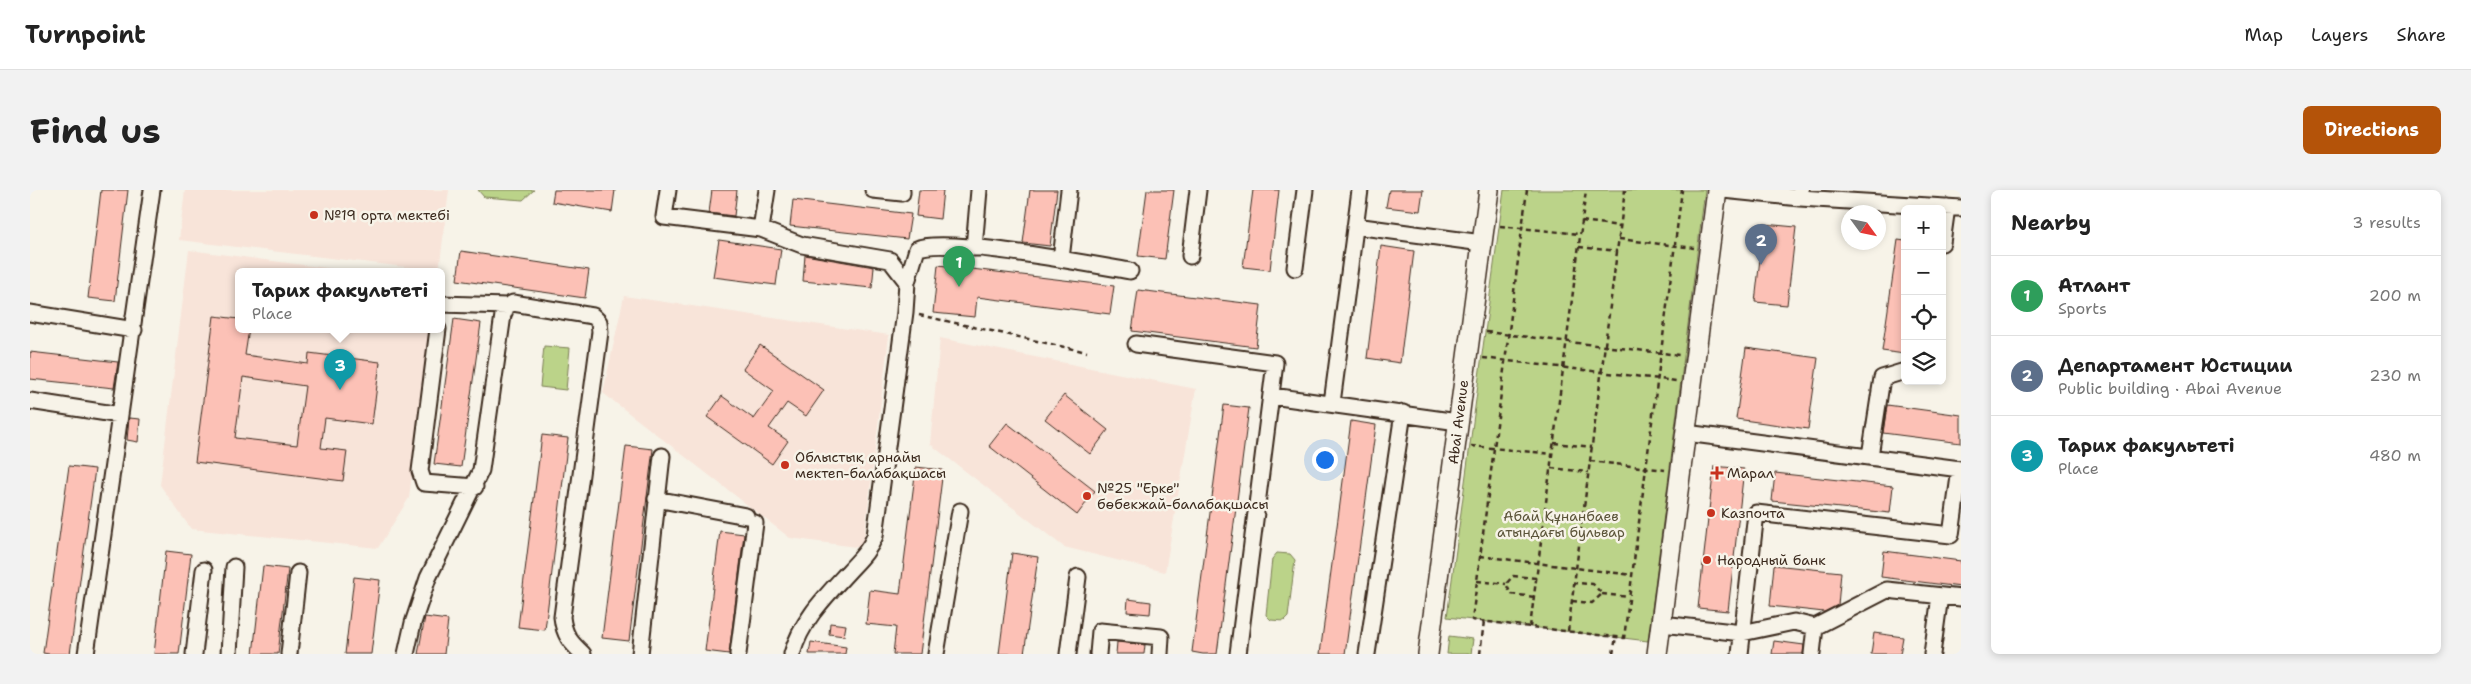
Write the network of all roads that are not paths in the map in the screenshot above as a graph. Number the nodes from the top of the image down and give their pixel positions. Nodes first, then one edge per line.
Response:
1 (152, 190) edge
2 (668, 190) edge
3 (767, 190) edge
4 (873, 190) edge
5 (902, 190) edge
6 (979, 190) edge
7 (1069, 190) edge
8 (1198, 190) edge
9 (1305, 190) edge
10 (1360, 190) edge
11 (1489, 190) edge
12 (1718, 190) edge
13 (1723, 190) edge
14 (1800, 194) edge
15 (1954, 207) edge
16 (1355, 226) junction
17 (761, 229) junction
18 (1946, 231) edge
19 (1482, 243) junction
20 (974, 248) junction
21 (1190, 256) dead end
22 (1061, 259) junction
23 (1295, 268) dead end
24 (1130, 271) dead end
25 (907, 282) junction
26 (445, 304) edge
27 (506, 306) junction
28 (30, 313) edge
29 (134, 330) junction
30 (437, 333) edge
31 (1136, 344) dead end
32 (1901, 372) edge
33 (1272, 396) junction
34 (30, 401) edge
35 (1332, 403) junction
36 (1403, 413) junction
37 (120, 415) junction
38 (1458, 422) junction
39 (1686, 432) junction
40 (662, 456) dead end
41 (1870, 456) junction
42 (474, 487) junction
43 (656, 499) junction
44 (960, 511) dead end
45 (234, 567) dead end
46 (204, 570) dead end
47 (298, 573) dead end
48 (1078, 577) dead end
49 (1940, 596) junction
50 (1961, 598) edge
51 (1662, 624) junction
52 (1815, 627) junction
53 (1742, 633) junction
54 (86, 654) edge
55 (194, 654) edge
56 (230, 654) edge
57 (289, 654) edge
58 (406, 654) edge
59 (583, 654) edge
60 (640, 654) edge
61 (738, 654) edge
62 (792, 654) edge
63 (936, 654) edge
64 (1068, 654) edge
65 (1098, 654) edge
66 (1160, 654) edge
67 (1238, 654) edge
68 (1367, 654) edge
69 (1428, 654) edge
70 (1657, 654) edge
71 (1740, 654) edge
72 (1812, 654) edge
73 (1932, 654) edge

1 - 29 lane
2 - 17 lane
3 - 17 lane
4 - 5 lane
6 - 20 lane
7 - 22 lane
8 - 21 lane
9 - 23 lane
10 - 16 lane
11 - 19 main road, Abai Avenue
12 - 39 main road
13 - 14 lane
14 - 15 lane
15 - 18 lane
16 - 19 lane
16 - 35 lane
17 - 25 lane
19 - 38 main road, Abai Avenue
20 - 22 lane
20 - 25 lane
22 - 24 lane
25 - 62 lane
26 - 27 lane
27 - 42 lane
27 - 59 lane
28 - 29 lane
29 - 37 lane
30 - 42 lane
31 - 33 lane
32 - 41 lane
33 - 35 lane
33 - 67 lane
34 - 37 lane
35 - 36 lane
36 - 38 lane
36 - 68 lane
37 - 54 lane
38 - 69 main road, Abai Avenue
39 - 41 lane
39 - 51 main road
40 - 43 lane
41 - 53 lane
42 - 58 lane
43 - 60 lane
43 - 61 lane
44 - 63 lane
45 - 56 lane
46 - 55 lane
47 - 57 lane
48 - 64 lane
49 - 50 lane
49 - 52 lane
49 - 73 lane
51 - 53 lane
51 - 70 main road
52 - 53 lane
52 - 72 lane
53 - 71 lane
65 - 66 lane

